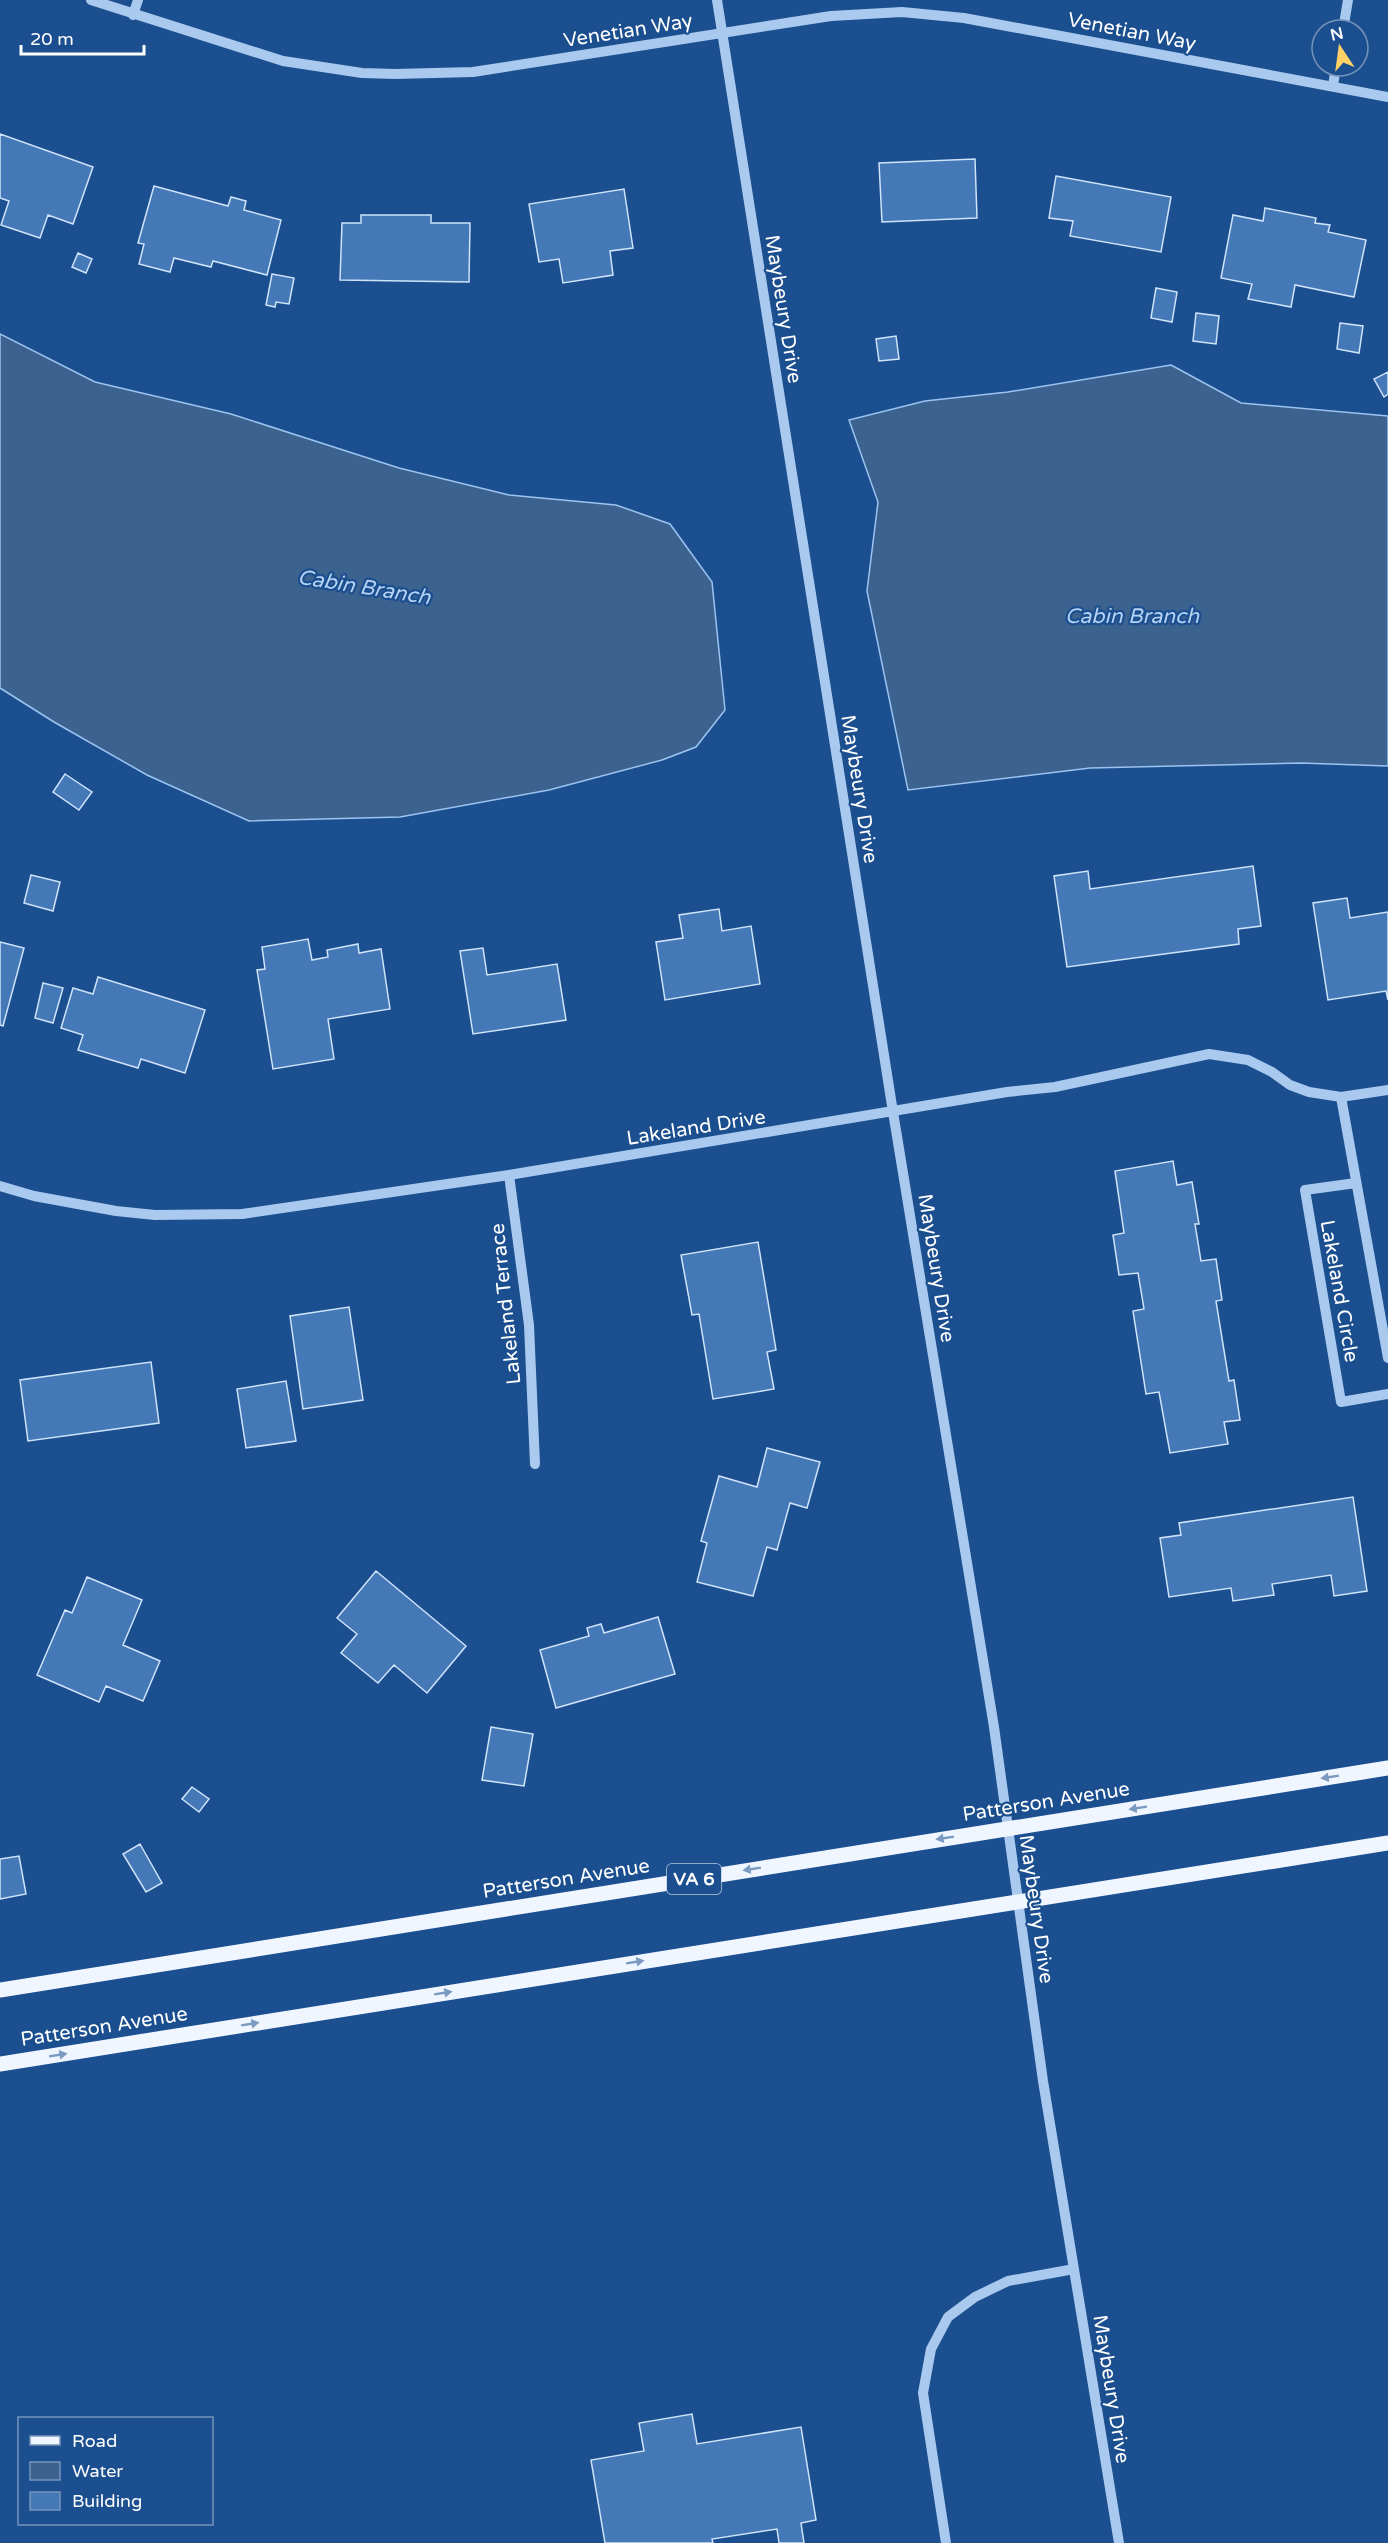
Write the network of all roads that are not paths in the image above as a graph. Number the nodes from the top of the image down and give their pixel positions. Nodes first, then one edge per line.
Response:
1 (91, 0) edge
2 (138, 0) edge
3 (717, 0) edge
4 (1348, 0) edge
5 (133, 15) junction
6 (1345, 18) edge
7 (722, 34) junction
8 (1334, 78) edge
9 (1332, 86) junction
10 (1388, 97) edge
11 (1388, 1090) edge
12 (1341, 1097) junction
13 (893, 1113) junction
14 (509, 1175) junction
15 (1356, 1183) junction
16 (0, 1186) edge
17 (1388, 1358) edge
18 (1388, 1394) edge
19 (535, 1464) dead end
20 (1388, 1768) edge
21 (1007, 1828) junction
22 (1388, 1843) edge
23 (1017, 1901) junction
24 (0, 1990) edge
25 (0, 2064) edge
26 (1074, 2269) junction
27 (946, 2543) edge
28 (1119, 2543) edge

1 - 5 street, Venetian Way
2 - 5 street
3 - 7 street, Maybeury Drive
4 - 6 street
5 - 7 street, Venetian Way
7 - 9 street, Venetian Way
7 - 13 street, Maybeury Drive
8 - 9 street
9 - 10 street, Venetian Way
11 - 12 street, Lakeland Drive
12 - 13 street, Lakeland Drive
12 - 15 street, Lakeland Circle
13 - 14 street, Lakeland Drive
13 - 21 street, Maybeury Drive
14 - 16 street, Lakeland Drive
14 - 19 street, Lakeland Terrace
15 - 17 street, Lakeland Circle
15 - 18 street, Lakeland Circle
20 -> 21 main road, Patterson Avenue / VA 6
21 - 23 street, Maybeury Drive
21 -> 24 main road, Patterson Avenue / VA 6
22 - 23 main road, Patterson Avenue
25 -> 23 main road, Patterson Avenue
23 - 26 street, Maybeury Drive
26 - 27 street
26 - 28 street, Maybeury Drive

